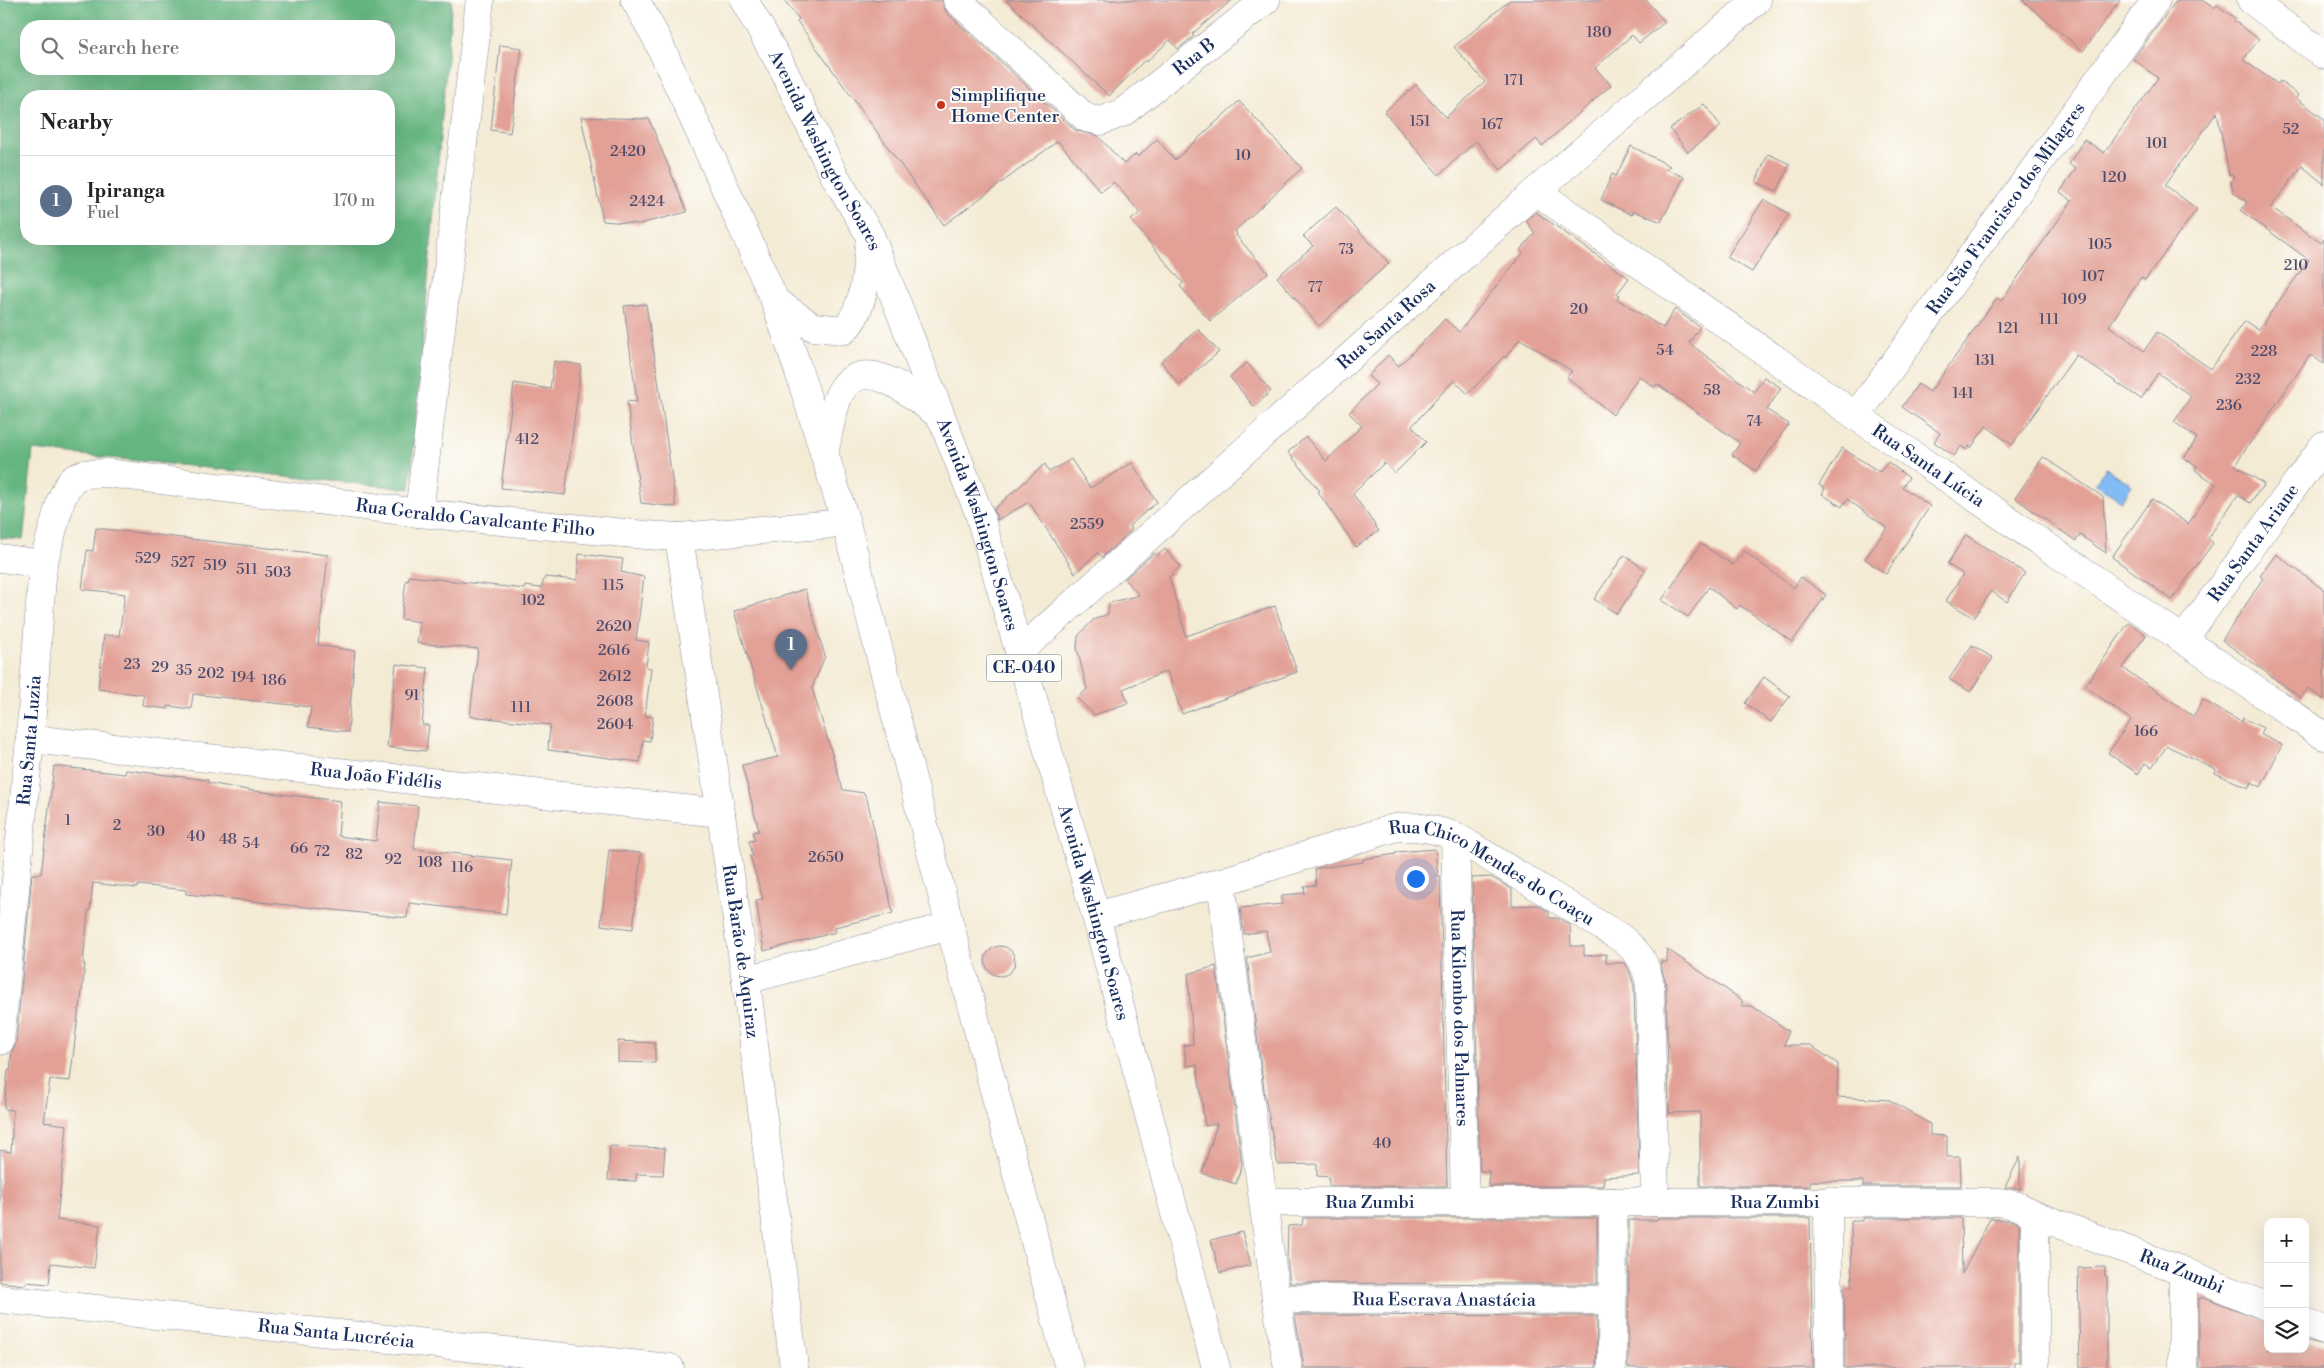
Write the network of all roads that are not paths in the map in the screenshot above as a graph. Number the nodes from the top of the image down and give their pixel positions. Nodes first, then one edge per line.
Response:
1 (480, 0) edge
2 (635, 0) edge
3 (744, 0) edge
4 (957, 0) edge
5 (1757, 0) edge
6 (2156, 0) edge
7 (2251, 0) edge
8 (1261, 1) edge
9 (2324, 54) edge
10 (1536, 191) junction
11 (871, 237) junction
12 (775, 301) junction
13 (1856, 416) junction
14 (941, 417) junction
15 (2324, 445) edge
16 (824, 453) junction
17 (107, 474) joint
18 (419, 513) junction
19 (846, 523) junction
20 (679, 537) junction
21 (0, 558) edge
22 (44, 564) junction
23 (2183, 640) junction
24 (1019, 652) junction
25 (2324, 736) edge
26 (30, 739) junction
27 (721, 813) junction
28 (1455, 836) junction
29 (1221, 882) junction
30 (1096, 916) junction
31 (950, 926) junction
32 (5, 943) edge
33 (746, 980) junction
34 (0, 1041) edge
35 (1828, 1201) junction
36 (1264, 1202) junction
37 (1465, 1202) junction
38 (1613, 1202) junction
39 (1656, 1202) junction
40 (2036, 1215) junction
41 (2183, 1271) junction
42 (0, 1299) edge
43 (1276, 1299) junction
44 (1611, 1300) junction
45 (2264, 1304) edge
46 (2309, 1324) edge
47 (2324, 1330) edge
48 (670, 1368) edge
49 (794, 1368) edge
50 (1068, 1368) edge
51 (1216, 1368) edge
52 (1288, 1368) edge
53 (1612, 1368) edge
54 (1829, 1368) edge
55 (2035, 1368) edge
56 (2182, 1368) edge

1 - 18 main road
2 - 12 main road
3 - 11 main road, Avenida Washington Soares / CE-040
4 - 8 main road, Rua B
5 - 10 main road, Rua Santa Rosa
6 - 13 main road, Rua São Francisco dos Milagres
7 - 9 main road
10 - 13 main road, Rua Santa Lúcia
10 - 24 main road, Rua Santa Rosa
11 - 12 main road
11 - 14 main road, Avenida Washington Soares / CE-040
12 - 16 main road
13 - 23 main road, Rua Santa Lúcia
14 - 16 main road
14 - 24 main road, Avenida Washington Soares / CE-040
15 - 23 main road, Rua Santa Ariane
16 - 19 main road
17 - 18 main road, Rua Geraldo Cavalcante Filho
17 - 22 main road, Rua Santa Luzia
18 - 20 main road, Rua Geraldo Cavalcante Filho
19 - 20 main road, Rua Geraldo Cavalcante Filho
19 - 31 main road
20 - 27 main road, Rua Barão de Aquiraz
21 - 22 main road
22 - 26 main road, Rua Santa Luzia
23 - 25 main road, Rua Santa Lúcia
24 - 30 main road, Avenida Washington Soares / CE-040
26 - 27 main road, Rua João Fidélis
26 - 32 main road, Rua Santa Luzia
27 - 33 main road, Rua Barão de Aquiraz
28 - 29 main road, Rua Chico Mendes do Coaçu
28 - 37 main road, Rua Kilombo dos Palmares
28 - 39 main road, Rua Chico Mendes do Coaçu
29 - 30 main road, Rua Chico Mendes do Coaçu
29 - 36 main road
30 - 51 main road, Avenida Washington Soares / CE-040
31 - 33 main road
31 - 50 main road
32 - 34 main road, Rua Santa Luzia
33 - 49 main road, Rua Barão de Aquiraz
35 - 39 main road, Rua Zumbi
35 - 40 main road, Rua Zumbi
35 - 54 main road
36 - 37 main road, Rua Zumbi
36 - 43 main road
37 - 38 main road, Rua Zumbi
38 - 39 main road, Rua Zumbi
38 - 44 main road
40 - 41 main road, Rua Zumbi
40 - 55 main road
41 - 45 main road, Rua Zumbi
41 - 56 main road
42 - 48 main road, Rua Santa Lucrécia
43 - 44 main road, Rua Escrava Anastácia
43 - 52 main road
44 - 53 main road
46 - 47 main road

